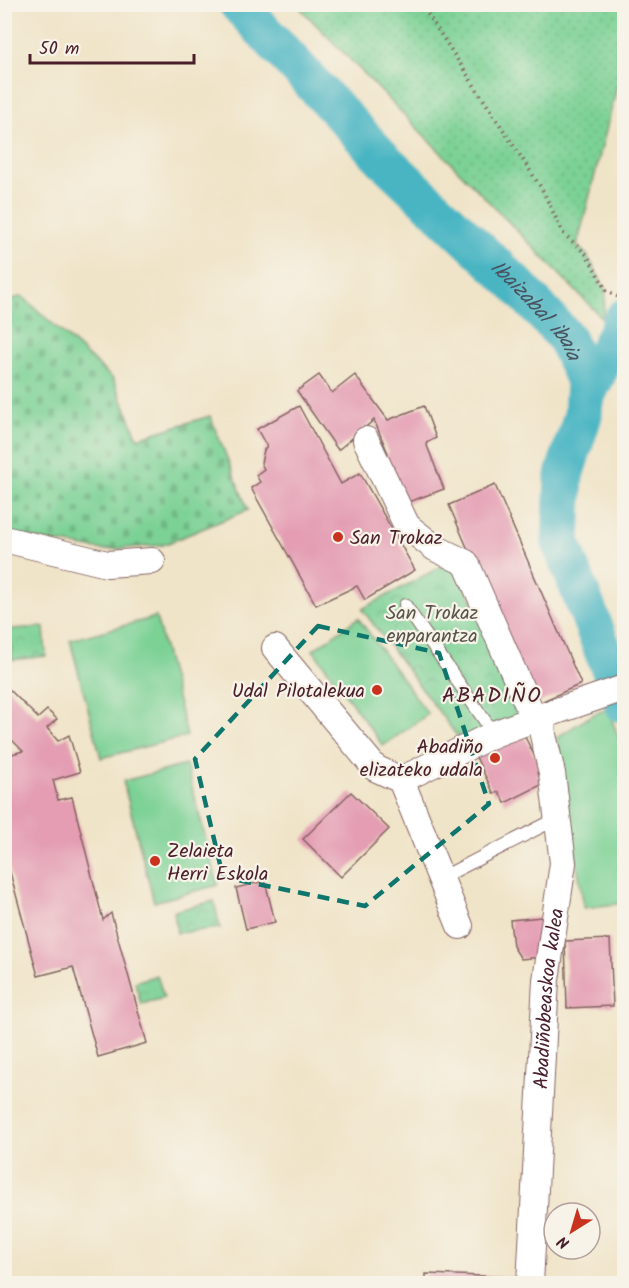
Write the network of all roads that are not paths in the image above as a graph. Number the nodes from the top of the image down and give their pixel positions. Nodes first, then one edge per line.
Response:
1 (366, 440) dead end
2 (4, 539) edge
3 (152, 561) dead end
4 (405, 605) dead end
5 (275, 648) dead end
6 (624, 688) edge
7 (538, 717) junction
8 (494, 734) junction
9 (401, 780) junction
10 (558, 818) junction
11 (441, 878) junction
12 (460, 926) dead end
13 (530, 1284) edge

1 - 7 street, Abadiñobeaskoa kalea
2 - 3 street
4 - 8 lane
5 - 9 street
6 - 7 street
7 - 8 street
7 - 10 street, Abadiñobeaskoa kalea
8 - 9 street
9 - 11 street
10 - 11 lane
10 - 13 street, Abadiñobeaskoa kalea
11 - 12 street

